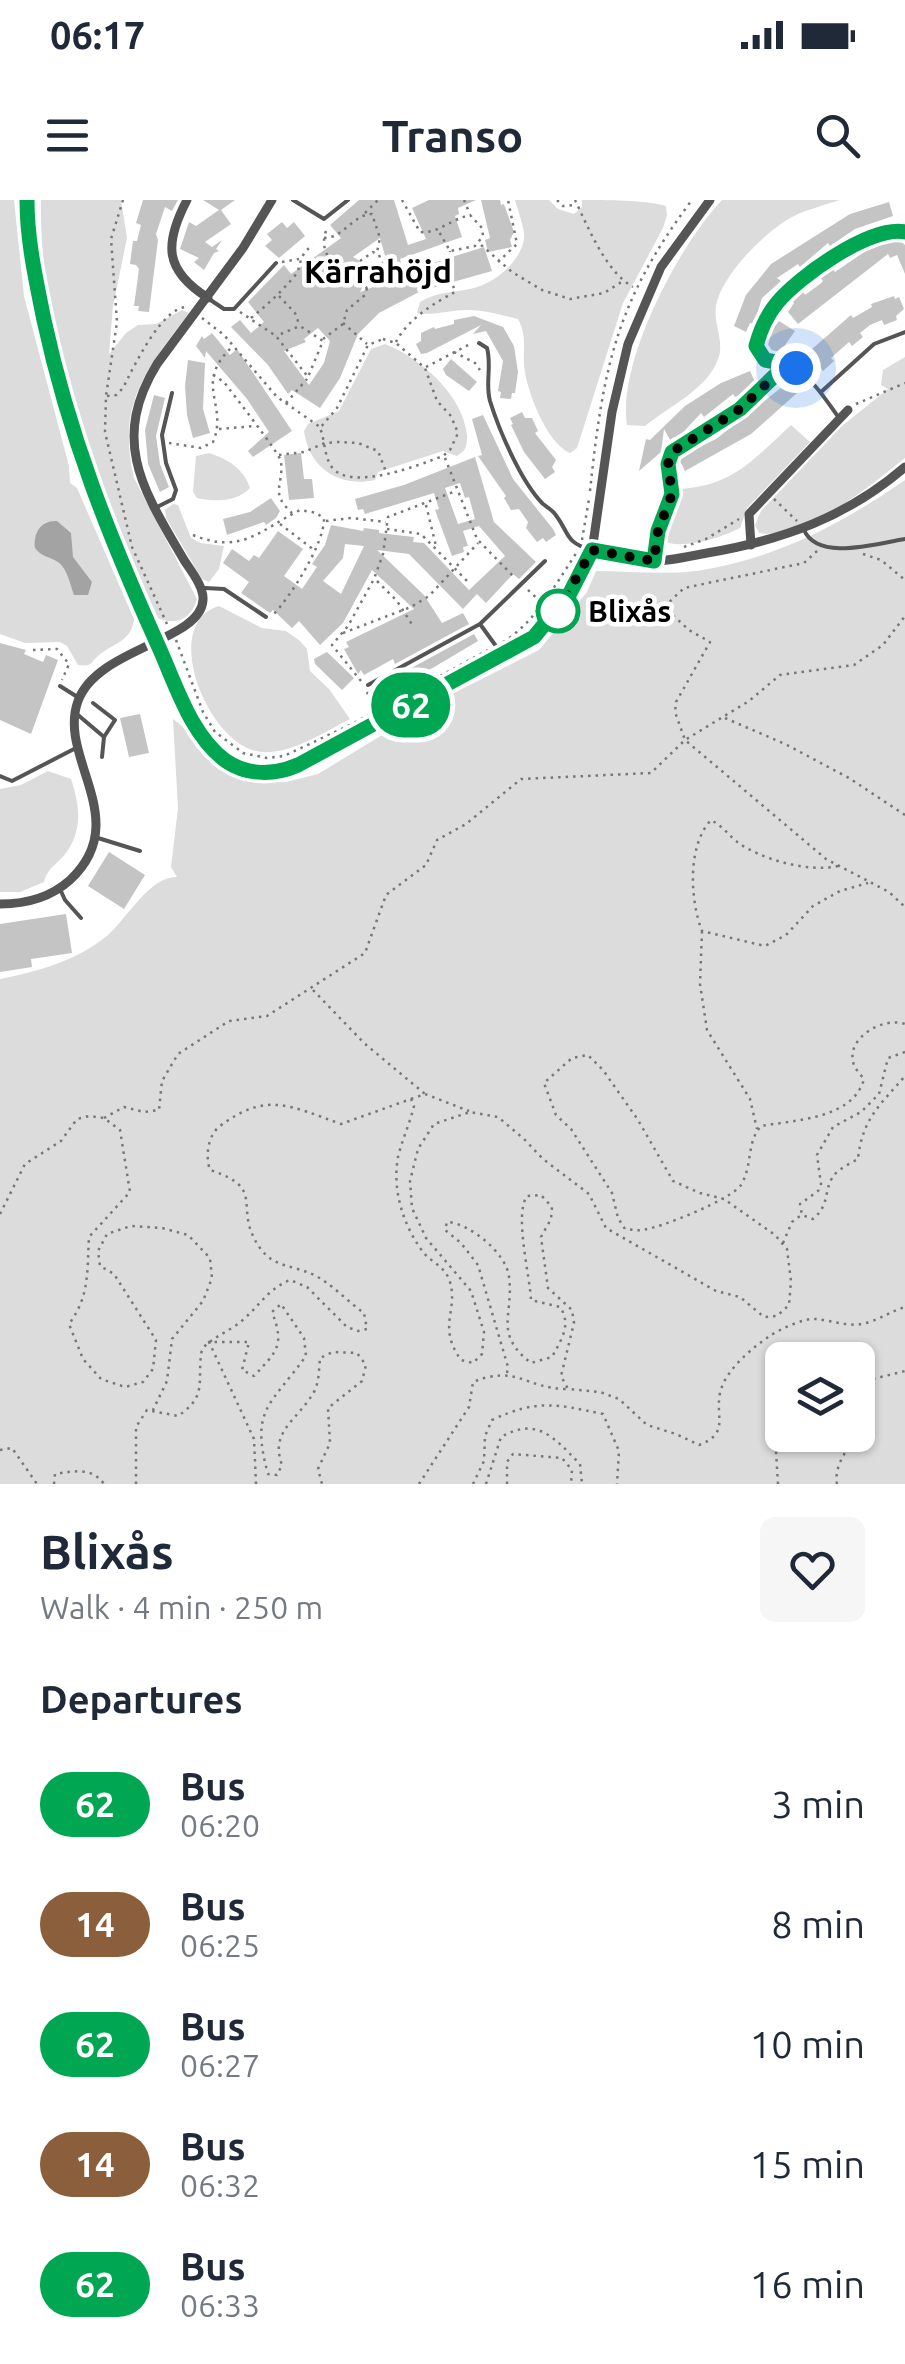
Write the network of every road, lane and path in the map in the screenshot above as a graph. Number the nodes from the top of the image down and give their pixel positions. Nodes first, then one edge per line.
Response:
1 (27, 200) edge
2 (123, 200) edge
3 (187, 200) edge
4 (272, 200) edge
5 (293, 200) edge
6 (348, 200) edge
7 (378, 200) edge
8 (402, 200) edge
9 (464, 200) edge
10 (473, 200) edge
11 (508, 200) edge
12 (557, 200) edge
13 (692, 200) edge
14 (710, 200) edge
15 (576, 202) edge
16 (468, 207) junction
17 (372, 208) junction
18 (364, 214) junction
19 (372, 214) junction
20 (470, 215) junction
21 (438, 230) junction
22 (326, 232) dead end
23 (905, 232) edge
24 (324, 238) junction
25 (478, 243) junction
26 (313, 245) dead end
27 (450, 251) junction
28 (377, 254) junction
29 (298, 258) junction
30 (498, 262) junction
31 (276, 264) joint
32 (344, 272) junction
33 (623, 282) junction
34 (367, 288) junction
35 (634, 288) junction
36 (278, 296) junction
37 (208, 298) junction
38 (234, 309) junction
39 (197, 313) junction
40 (250, 319) junction
41 (343, 324) junction
42 (300, 326) junction
43 (905, 332) edge
44 (276, 336) junction
45 (322, 340) junction
46 (396, 343) junction
47 (479, 343) joint
48 (368, 345) junction
49 (234, 346) junction
50 (452, 352) junction
51 (787, 364) junction
52 (424, 368) junction
53 (214, 375) junction
54 (308, 376) junction
55 (489, 382) junction
56 (905, 383) edge
57 (820, 392) junction
58 (172, 393) dead end
59 (106, 396) junction
60 (286, 404) junction
61 (848, 410) joint
62 (838, 418) junction
63 (255, 426) junction
64 (320, 428) junction
65 (217, 429) junction
66 (162, 443) junction
67 (325, 443) junction
68 (279, 455) junction
69 (443, 456) junction
70 (905, 467) edge
71 (387, 473) junction
72 (456, 490) junction
73 (769, 495) junction
74 (426, 502) junction
75 (154, 508) junction
76 (293, 514) junction
77 (749, 514) junction
78 (324, 521) junction
79 (386, 522) junction
80 (279, 523) junction
81 (386, 528) junction
82 (804, 530) junction
83 (194, 536) dead end
84 (905, 539) edge
85 (479, 542) junction
86 (750, 544) junction
87 (580, 546) junction
88 (821, 546) junction
89 (436, 547) junction
90 (848, 548) junction
91 (315, 550) junction
92 (592, 550) junction
93 (655, 556) junction
94 (545, 561) dead end
95 (456, 568) junction
96 (374, 579) junction
97 (905, 580) edge
98 (520, 583) junction
99 (470, 584) dead end
100 (200, 589) junction
101 (542, 603) junction
102 (403, 610) junction
103 (266, 616) joint
104 (905, 616) edge
105 (480, 624) junction
106 (414, 626) dead end
107 (172, 633) junction
108 (342, 633) junction
109 (156, 641) junction
110 (495, 646) junction
111 (33, 650) dead end
112 (502, 656) junction
113 (368, 685) dead end
114 (60, 686) joint
115 (79, 698) junction
116 (94, 703) dead end
117 (374, 711) junction
118 (74, 712) junction
119 (724, 718) junction
120 (104, 737) junction
121 (685, 740) junction
122 (78, 747) junction
123 (102, 757) dead end
124 (0, 776) edge
125 (905, 815) edge
126 (94, 836) junction
127 (140, 851) dead end
128 (838, 866) junction
129 (870, 882) junction
130 (60, 889) junction
131 (0, 904) edge
132 (905, 908) edge
133 (81, 918) dead end
134 (702, 930) junction
135 (311, 988) junction
136 (905, 1024) edge
137 (905, 1052) edge
138 (905, 1076) edge
139 (425, 1094) junction
140 (410, 1099) junction
141 (470, 1112) junction
142 (104, 1118) junction
143 (757, 1130) junction
144 (724, 1199) junction
145 (0, 1214) edge
146 (802, 1215) junction
147 (783, 1244) junction
148 (905, 1307) edge
149 (209, 1342) junction
150 (905, 1370) edge
151 (507, 1374) junction
152 (875, 1379) edge
153 (568, 1388) junction
154 (153, 1411) junction
155 (0, 1450) edge
156 (776, 1452) edge
157 (846, 1452) edge
158 (38, 1484) edge
159 (54, 1484) edge
160 (104, 1484) edge
161 (136, 1484) edge
162 (256, 1484) edge
163 (322, 1484) edge
164 (419, 1484) edge
165 (474, 1484) edge
166 (486, 1484) edge
167 (507, 1484) edge
168 (571, 1484) edge
169 (582, 1484) edge
170 (617, 1484) edge
171 (778, 1484) edge
172 (837, 1484) edge

1 - 109 street
2 - 59 path
3 - 37 street
4 - 37 street
5 - 6 lane
7 - 17 path
8 - 21 path
9 - 16 path
10 - 16 path
11 - 30 path
12 - 15 path
13 - 35 path
14 - 92 street
15 - 33 path
16 - 20 path
17 - 18 path
17 - 19 path
18 - 19 path
18 - 24 path
19 - 28 path
20 - 21 path
20 - 25 path
21 - 27 path
22 - 24 path
23 - 51 lane
24 - 32 path
25 - 27 path
25 - 30 path
26 - 29 path
27 - 46 path
28 - 32 path
28 - 34 path
29 - 31 path
29 - 36 path
30 - 33 path
31 - 38 lane
32 - 34 path
33 - 35 path
34 - 41 path
35 - 87 path
36 - 40 path
36 - 42 path
37 - 38 lane
37 - 39 street
38 - 40 path
39 - 49 path
39 - 59 path
39 - 75 street
40 - 44 path
41 - 45 path
41 - 48 path
42 - 44 path
42 - 45 path
43 - 57 lane
44 - 54 path
45 - 54 path
46 - 48 path
46 - 52 path
47 - 50 path
47 - 55 lane
48 - 64 path
49 - 53 path
49 - 60 path
50 - 52 path
50 - 55 path
51 - 57 lane
51 - 93 lane
52 - 69 path
53 - 63 path
53 - 65 path
54 - 60 path
55 - 87 lane
56 - 61 path
57 - 62 lane
58 - 66 lane
59 - 107 path
60 - 64 path
61 - 62 street
62 - 73 street
63 - 65 path
63 - 68 path
64 - 67 path
65 - 66 path
66 - 75 lane
67 - 68 path
67 - 71 path
67 - 71 path
68 - 76 path
69 - 71 path
69 - 72 path
70 - 82 street
72 - 74 path
72 - 85 path
73 - 77 street
73 - 82 path
74 - 79 path
74 - 89 path
75 - 100 street
76 - 78 path
76 - 80 path
77 - 86 street
77 - 93 path
78 - 79 path
78 - 91 path
79 - 81 path
80 - 83 path
80 - 91 path
81 - 89 path
81 - 96 path
82 - 86 street
82 - 88 lane
84 - 90 lane
85 - 95 path
85 - 98 path
86 - 93 street
87 - 92 lane
87 - 101 path
88 - 90 lane
88 - 121 path
89 - 95 path
90 - 97 path
91 - 103 path
92 - 93 street
92 - 112 street
94 - 98 lane
95 - 99 path
95 - 102 path
96 - 102 path
96 - 108 path
98 - 101 path
98 - 105 lane
100 - 103 lane
100 - 107 street
101 - 110 path
102 - 106 path
102 - 108 path
104 - 119 path
105 - 110 lane
105 - 113 lane
107 - 109 street
107 - 117 path
108 - 117 path
109 - 112 street
109 - 115 street
110 - 112 lane
110 - 117 path
111 - 114 path
114 - 115 lane
115 - 118 street
116 - 120 lane
118 - 120 lane
118 - 122 street
119 - 121 path
119 - 125 path
120 - 123 lane
121 - 128 path
121 - 135 path
122 - 124 lane
122 - 126 street
126 - 127 lane
126 - 130 street
128 - 129 path
128 - 134 path
129 - 132 path
129 - 134 path
130 - 131 street
130 - 133 lane
134 - 143 path
135 - 139 path
135 - 142 path
136 - 143 path
137 - 146 path
138 - 146 path
139 - 140 path
139 - 141 path
140 - 141 path
140 - 149 path
141 - 147 path
142 - 145 path
142 - 154 path
143 - 144 path
144 - 144 path
144 - 147 path
146 - 147 path
148 - 153 path
149 - 154 path
149 - 162 path
149 - 163 path
150 - 152 path
151 - 153 path
151 - 153 path
151 - 164 path
154 - 161 path
155 - 158 path
156 - 171 path
157 - 172 path
159 - 160 path
165 - 170 path
166 - 169 path
167 - 168 path

